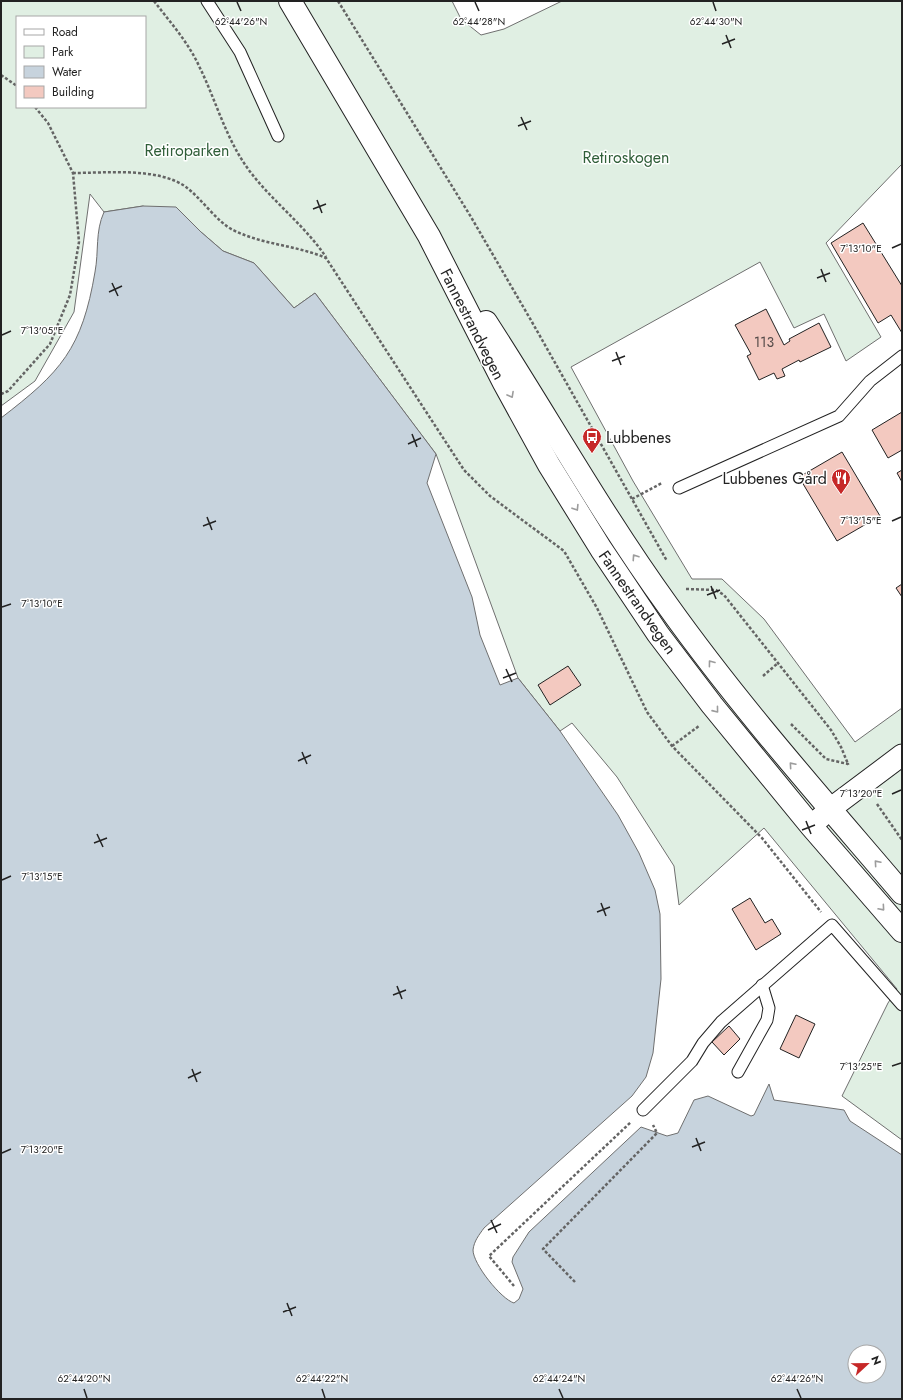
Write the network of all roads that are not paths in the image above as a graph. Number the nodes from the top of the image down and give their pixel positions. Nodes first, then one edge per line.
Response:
1 (207, 1) edge
2 (290, 1) edge
3 (278, 136) dead end
4 (429, 236) junction
5 (902, 356) edge
6 (679, 488) road end
7 (902, 755) edge
8 (830, 809) junction
9 (811, 826) junction
10 (902, 892) edge
11 (902, 931) edge
12 (762, 985) junction
13 (902, 1005) edge
14 (738, 1072) dead end
15 (643, 1110) road end

1 - 3 lane
2 - 4 highway, Fannestrandvegen
8 -> 4 highway, Fannestrandvegen
4 -> 9 highway, Fannestrandvegen
5 - 6 lane
7 - 8 street
8 - 9 street
10 -> 8 highway, Fannestrandvegen
9 -> 11 highway, Fannestrandvegen
12 - 13 lane
12 - 14 lane
12 - 15 lane

